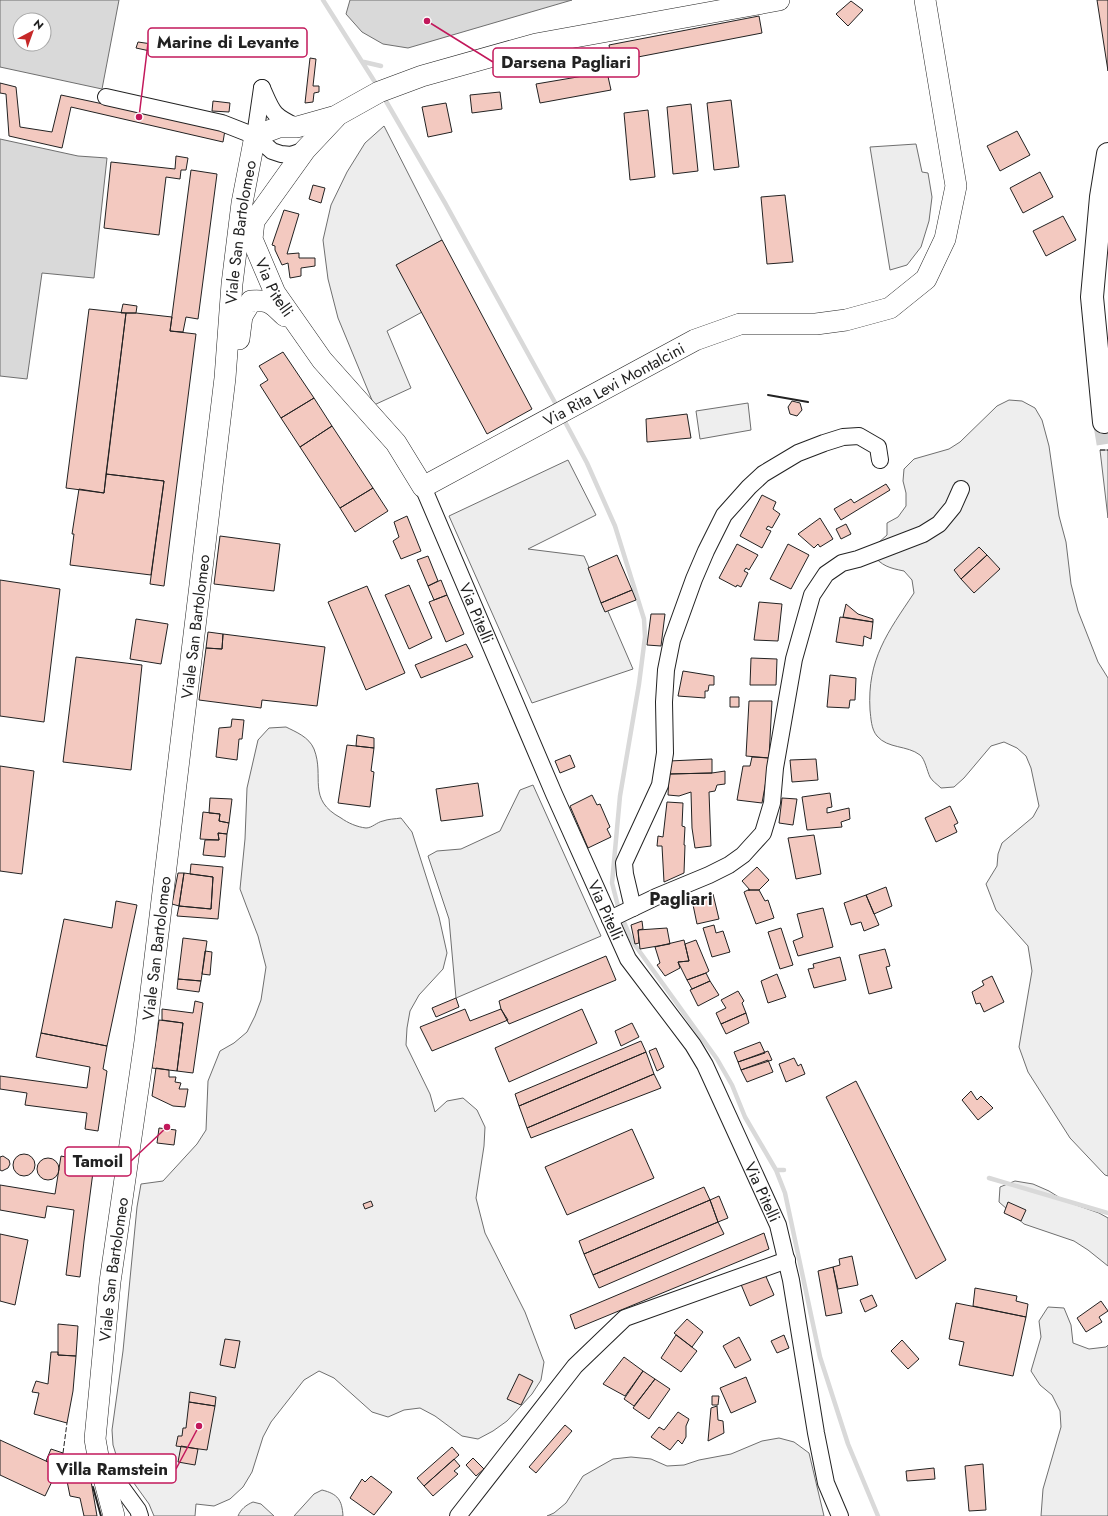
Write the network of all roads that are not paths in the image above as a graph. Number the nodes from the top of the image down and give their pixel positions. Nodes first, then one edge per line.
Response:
1 (779, 0) edge
2 (925, 0) edge
3 (106, 97) dead end
4 (336, 116) junction
5 (297, 127) junction
6 (255, 136) junction
7 (305, 150) junction
8 (1108, 154) edge
9 (242, 316) joint
10 (303, 331) junction
11 (226, 378) junction
12 (1104, 422) dead end
13 (880, 460) dead end
14 (423, 487) junction
15 (961, 490) dead end
16 (631, 909) junction
17 (611, 919) junction
18 (787, 1260) junction
19 (98, 1456) junction
20 (114, 1516) edge
21 (140, 1516) edge
22 (458, 1516) edge
23 (840, 1516) edge

1 - 4 main road
2 - 14 main road, Via Rita Levi Montalcini
3 - 6 street
4 - 5 main road
4 - 7 main road
5 - 6 main road
5 - 6 street, Viale San Bartolomeo
6 - 7 street
6 - 11 main road, Viale San Bartolomeo
7 - 10 main road, Via Pitelli
8 - 12 highway
9 - 10 main road, Via Pitelli
9 - 11 main road, Viale San Bartolomeo
10 - 14 main road, Via Pitelli
11 - 19 main road, Viale San Bartolomeo
13 - 16 street
14 - 17 street, Via Pitelli
15 - 16 street
16 - 17 street
17 - 18 street, Via Pitelli
18 - 22 street
18 - 23 street, Via Pitelli
19 - 20 main road, Viale San Bartolomeo
19 - 21 street

